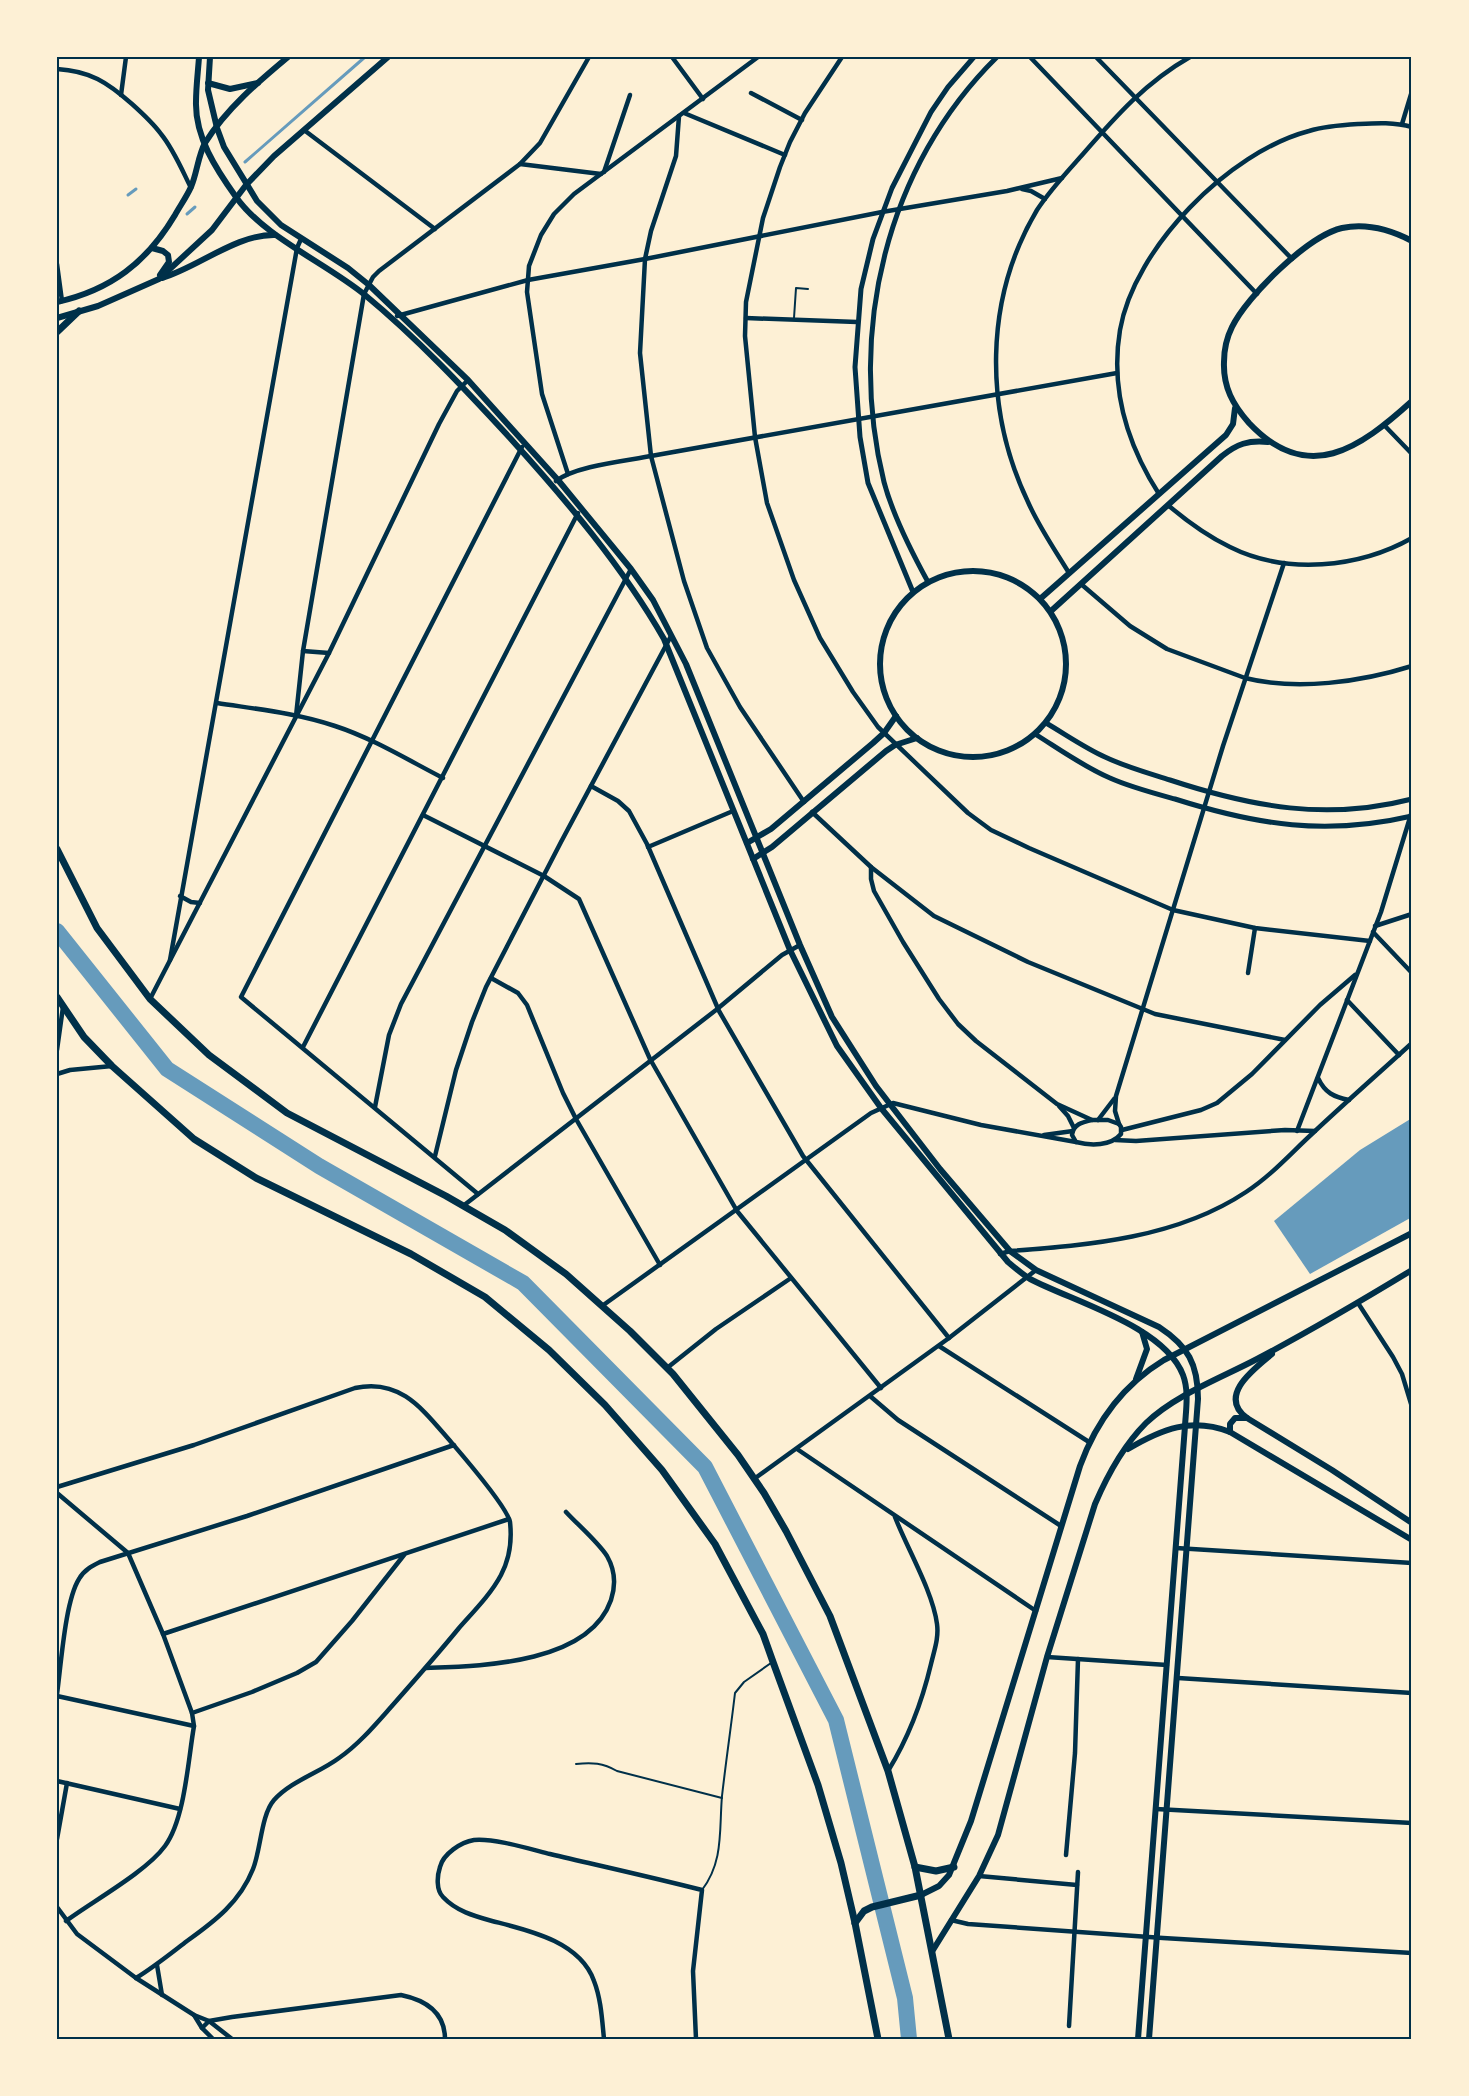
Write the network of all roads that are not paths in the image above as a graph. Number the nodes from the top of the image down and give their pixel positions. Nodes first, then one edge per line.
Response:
1 (126, 57) edge
2 (199, 57) edge
3 (210, 57) edge
4 (288, 57) edge
5 (388, 57) edge
6 (589, 57) edge
7 (672, 57) edge
8 (683, 57) edge
9 (758, 57) edge
10 (842, 57) edge
11 (974, 57) edge
12 (997, 57) edge
13 (1029, 57) edge
14 (1096, 57) edge
15 (1190, 57) edge
16 (676, 62) junction
17 (57, 69) edge
18 (258, 82) junction
19 (208, 83) junction
20 (1412, 91) edge
21 (751, 93) dead end
22 (122, 95) junction
23 (630, 95) dead end
24 (1134, 97) junction
25 (703, 99) junction
26 (681, 114) junction
27 (802, 120) junction
28 (1402, 124) junction
29 (1412, 127) edge
30 (217, 128) junction
31 (304, 130) junction
32 (1102, 133) junction
33 (204, 145) junction
34 (785, 154) junction
35 (520, 164) junction
36 (602, 173) junction
37 (1062, 178) junction
38 (1217, 183) junction
39 (246, 185) junction
40 (191, 188) junction
41 (1020, 189) junction
42 (236, 198) junction
43 (1045, 199) junction
44 (898, 209) junction
45 (882, 212) junction
46 (1182, 216) junction
47 (435, 229) junction
48 (276, 235) junction
49 (759, 237) junction
50 (301, 239) junction
51 (1412, 241) edge
52 (152, 248) junction
53 (297, 248) junction
54 (645, 259) junction
55 (1292, 259) junction
56 (57, 264) edge
57 (158, 280) junction
58 (528, 280) junction
59 (369, 285) junction
60 (808, 289) dead end
61 (364, 294) junction
62 (1257, 294) junction
63 (60, 301) edge
64 (79, 311) junction
65 (400, 313) junction
66 (57, 318) edge
67 (746, 318) junction
68 (794, 318) junction
69 (392, 319) junction
70 (857, 321) junction
71 (57, 333) edge
72 (1117, 373) junction
73 (468, 380) junction
74 (462, 386) junction
75 (998, 393) junction
76 (1412, 401) edge
77 (1235, 408) junction
78 (872, 416) junction
79 (859, 419) junction
80 (1385, 426) junction
81 (755, 437) junction
82 (1269, 442) junction
83 (526, 443) junction
84 (520, 449) junction
85 (1412, 454) edge
86 (651, 456) junction
87 (568, 474) junction
88 (558, 480) junction
89 (552, 485) junction
90 (1159, 494) junction
91 (1169, 506) junction
92 (583, 509) junction
93 (576, 515) junction
94 (1412, 538) edge
95 (1284, 563) junction
96 (631, 569) junction
97 (1070, 573) junction
98 (626, 578) junction
99 (928, 582) junction
100 (1081, 584) junction
101 (913, 592) junction
102 (1040, 599) junction
103 (1050, 612) junction
104 (671, 636) junction
105 (666, 646) junction
106 (303, 651) junction
107 (328, 653) junction
108 (1412, 666) edge
109 (1245, 678) junction
110 (217, 703) junction
111 (296, 716) junction
112 (896, 716) junction
113 (1046, 723) junction
114 (884, 733) junction
115 (1035, 734) junction
116 (917, 738) junction
117 (372, 742) junction
118 (895, 745) junction
119 (443, 778) junction
120 (591, 786) junction
121 (1209, 792) junction
122 (1412, 799) edge
123 (804, 802) junction
124 (1204, 808) junction
125 (733, 811) junction
126 (812, 812) junction
127 (423, 814) junction
128 (1411, 815) edge
129 (758, 838) junction
130 (747, 843) junction
131 (484, 846) junction
132 (648, 847) junction
133 (57, 849) edge
134 (763, 853) junction
135 (753, 859) junction
136 (871, 867) junction
137 (544, 876) junction
138 (180, 896) junction
139 (200, 903) junction
140 (1173, 910) junction
141 (1412, 914) edge
142 (1375, 926) junction
143 (1255, 928) junction
144 (1373, 932) junction
145 (1370, 940) junction
146 (800, 945) junction
147 (790, 950) junction
148 (170, 960) junction
149 (1248, 973) dead end
150 (1412, 973) edge
151 (1357, 974) junction
152 (491, 978) junction
153 (57, 997) edge
154 (150, 999) junction
155 (1347, 1000) junction
156 (63, 1007) junction
157 (718, 1008) junction
158 (1142, 1008) junction
159 (1285, 1040) junction
160 (1412, 1043) edge
161 (303, 1047) junction
162 (57, 1050) edge
163 (1399, 1055) junction
164 (651, 1061) junction
165 (112, 1066) junction
166 (57, 1074) edge
167 (1318, 1078) junction
168 (1116, 1096) junction
169 (1349, 1100) junction
170 (889, 1104) junction
171 (1057, 1104) junction
172 (375, 1107) junction
173 (881, 1108) junction
174 (576, 1119) junction
175 (1095, 1120) junction
176 (1119, 1124) junction
177 (1073, 1130) junction
178 (1122, 1130) junction
179 (1297, 1131) junction
180 (1315, 1131) junction
181 (1042, 1135) junction
182 (1115, 1140) junction
183 (1076, 1142) junction
184 (435, 1156) junction
185 (806, 1160) junction
186 (478, 1194) junction
187 (463, 1206) junction
188 (736, 1211) junction
189 (1412, 1233) edge
190 (1010, 1251) junction
191 (1000, 1254) junction
192 (660, 1265) junction
193 (1036, 1270) junction
194 (1412, 1270) edge
195 (791, 1278) junction
196 (1028, 1278) junction
197 (1358, 1303) junction
198 (602, 1306) junction
199 (1142, 1331) junction
200 (949, 1338) junction
201 (939, 1346) junction
202 (1280, 1346) junction
203 (1185, 1349) junction
204 (1172, 1356) junction
205 (667, 1368) junction
206 (1136, 1380) junction
207 (881, 1388) junction
208 (1198, 1390) junction
209 (1187, 1395) junction
210 (870, 1396) junction
211 (1412, 1407) edge
212 (1247, 1418) junction
213 (1196, 1425) junction
214 (1185, 1426) junction
215 (1230, 1432) junction
216 (1089, 1442) junction
217 (454, 1445) junction
218 (796, 1449) junction
219 (1124, 1452) junction
220 (754, 1479) junction
221 (57, 1487) edge
222 (57, 1493) edge
223 (566, 1512) dead end
224 (895, 1517) junction
225 (509, 1519) junction
226 (1412, 1523) edge
227 (1061, 1526) junction
228 (1412, 1540) edge
229 (1176, 1548) junction
230 (1187, 1549) junction
231 (128, 1553) junction
232 (404, 1555) junction
233 (1412, 1563) edge
234 (1036, 1611) junction
235 (163, 1634) junction
236 (1047, 1657) junction
237 (1078, 1659) junction
238 (773, 1662) junction
239 (1167, 1665) junction
240 (426, 1668) junction
241 (1178, 1678) junction
242 (1412, 1693) edge
243 (57, 1695) edge
244 (192, 1713) junction
245 (194, 1726) junction
246 (576, 1764) dead end
247 (888, 1771) junction
248 (57, 1781) edge
249 (67, 1783) junction
250 (722, 1798) junction
251 (180, 1809) junction
252 (1156, 1809) junction
253 (1167, 1809) junction
254 (1412, 1823) edge
255 (57, 1839) edge
256 (1066, 1856) dead end
257 (915, 1867) junction
258 (954, 1867) junction
259 (1078, 1872) dead end
260 (979, 1876) junction
261 (1077, 1885) junction
262 (702, 1890) junction
263 (921, 1895) junction
264 (57, 1907) edge
265 (951, 1920) junction
266 (66, 1921) junction
267 (855, 1923) junction
268 (1074, 1932) junction
269 (1146, 1937) junction
270 (1157, 1938) junction
271 (933, 1950) junction
272 (1412, 1953) edge
273 (157, 1965) junction
274 (136, 1978) junction
275 (162, 1995) junction
276 (194, 2016) junction
277 (209, 2021) junction
278 (1069, 2026) dead end
279 (202, 2028) junction
280 (213, 2039) edge
281 (232, 2039) edge
282 (445, 2039) edge
283 (604, 2039) edge
284 (696, 2039) edge
285 (878, 2039) edge
286 (949, 2039) edge
287 (1138, 2039) edge
288 (1149, 2039) edge

1 - 22 street
2 - 33 main road
3 - 19 main road
4 - 18 main road
5 - 31 main road
6 - 35 street
7 - 16 street
8 - 16 street
9 - 25 street
10 - 27 street
11 - 45 street
12 - 44 street
13 - 32 street
14 - 24 street
15 - 24 street
16 - 25 street
17 - 22 street
18 - 19 main road
18 - 30 main road
19 - 30 main road
20 - 28 street
21 - 27 street
22 - 40 street
23 - 36 street
24 - 32 street
24 - 38 street
25 - 26 street
26 - 34 street
26 - 36 street
26 - 54 street
27 - 34 street
28 - 29 street
28 - 38 street
30 - 33 main road
30 - 39 main road
31 - 39 main road
31 - 47 street
32 - 37 street
32 - 46 street
33 - 40 main road
33 - 42 main road
34 - 49 street
35 - 36 street
35 - 47 street
36 - 58 street
37 - 41 street
37 - 43 street
38 - 46 street
38 - 55 street
39 - 42 main road
39 - 50 main road
40 - 52 main road
41 - 43 street
41 - 44 street
42 - 48 main road
42 - 57 main road
43 - 75 street
44 - 45 street
44 - 78 street
45 - 49 street
45 - 70 street
46 - 62 street
46 - 72 street
47 - 59 street
48 - 53 main road
48 - 57 main road
49 - 54 street
49 - 67 street
50 - 53 street
50 - 59 main road
51 - 55 main road
52 - 57 main road
52 - 63 main road
53 - 61 main road
53 - 110 street
54 - 58 street
54 - 86 street
55 - 62 main road
56 - 63 street
57 - 64 main road
58 - 65 street
58 - 87 street
59 - 61 street
59 - 65 main road
60 - 68 lane
61 - 69 main road
61 - 106 street
62 - 77 main road
64 - 66 main road
64 - 71 highway
65 - 69 street
65 - 73 main road
67 - 68 street
67 - 81 street
68 - 70 street
69 - 74 main road
70 - 79 street
72 - 75 street
72 - 90 street
73 - 74 street
73 - 83 main road
74 - 84 main road
74 - 107 street
75 - 78 street
75 - 97 street
76 - 80 main road
77 - 82 main road
77 - 90 main road
78 - 79 street
78 - 99 street
79 - 81 street
79 - 101 street
80 - 82 main road
80 - 85 street
81 - 86 street
81 - 114 street
82 - 91 main road
83 - 84 street
83 - 88 main road
84 - 89 main road
84 - 117 street
86 - 87 street
86 - 123 street
87 - 88 street
88 - 89 street
88 - 92 main road
89 - 93 main road
90 - 97 main road
91 - 95 street
91 - 100 main road
92 - 93 street
92 - 96 main road
93 - 98 main road
93 - 119 street
94 - 95 street
95 - 109 street
96 - 98 street
96 - 104 main road
97 - 102 main road
98 - 105 main road
98 - 131 street
99 - 101 main road
99 - 102 main road
100 - 103 main road
100 - 109 street
101 - 112 main road
102 - 103 main road
103 - 113 main road
104 - 105 street
104 - 129 main road
105 - 120 street
105 - 125 main road
106 - 107 street
106 - 111 street
107 - 111 street
108 - 109 street
109 - 121 street
110 - 111 street
110 - 138 street
111 - 117 street
111 - 139 street
112 - 114 main road
112 - 116 main road
113 - 115 main road
113 - 121 street
114 - 118 street
114 - 123 main road
115 - 116 main road
115 - 124 street
116 - 118 main road
117 - 119 street
117 - 161 street
118 - 126 main road
118 - 140 street
119 - 127 street
120 - 132 street
120 - 137 street
121 - 122 street
121 - 124 street
123 - 129 main road
124 - 128 street
124 - 140 street
125 - 130 main road
125 - 132 street
126 - 134 main road
126 - 136 street
127 - 131 street
127 - 161 street
128 - 142 street
129 - 130 main road
129 - 134 main road
130 - 135 main road
131 - 137 street
131 - 172 street
132 - 157 street
133 - 154 highway
134 - 135 main road
134 - 146 main road
135 - 147 main road
136 - 158 street
136 - 171 street
137 - 152 street
137 - 164 street
138 - 139 street
138 - 148 street
139 - 148 street
140 - 143 street
140 - 158 street
141 - 142 street
142 - 144 street
143 - 145 street
143 - 149 street
144 - 145 street
144 - 150 street
145 - 151 street
146 - 147 street
146 - 170 main road
147 - 157 street
147 - 173 main road
148 - 154 street
151 - 155 street
151 - 159 street
152 - 174 street
152 - 184 street
153 - 156 highway
154 - 187 highway
155 - 163 street
155 - 167 street
156 - 162 street
156 - 165 highway
157 - 164 street
157 - 185 street
158 - 159 street
158 - 168 street
159 - 178 street
160 - 163 street
161 - 172 street
163 - 169 street
164 - 174 street
164 - 188 street
165 - 166 street
165 - 238 highway
167 - 169 street
167 - 179 street
168 - 175 street
168 - 176 street
169 - 180 street
170 - 173 street
170 - 181 street
170 - 190 main road
171 - 175 street
171 - 177 street
172 - 184 street
173 - 185 street
173 - 191 main road
174 - 186 street
174 - 192 street
175 - 176 street
175 - 177 street
176 - 178 street
177 - 181 street
177 - 183 street
178 - 182 street
179 - 180 street
179 - 182 street
180 - 190 street
181 - 183 street
182 - 183 street
184 - 186 street
185 - 188 street
185 - 200 street
186 - 187 street
187 - 198 highway
188 - 192 street
188 - 195 street
189 - 203 main road
190 - 191 street
190 - 193 main road
191 - 196 main road
192 - 198 street
193 - 196 street
193 - 203 main road
194 - 197 main road
195 - 205 street
195 - 207 street
196 - 199 main road
196 - 200 street
197 - 202 main road
197 - 211 street
198 - 205 highway
199 - 204 main road
199 - 206 main road
200 - 201 street
201 - 207 street
201 - 216 street
202 - 208 main road
202 - 212 main road
203 - 204 main road
203 - 208 main road
204 - 206 main road
204 - 209 main road
205 - 220 highway
206 - 216 main road
207 - 210 street
208 - 209 main road
208 - 213 main road
209 - 214 main road
209 - 219 main road
210 - 218 street
210 - 227 street
212 - 215 main road
212 - 226 main road
213 - 214 main road
213 - 215 main road
213 - 230 main road
214 - 219 main road
214 - 229 main road
215 - 228 main road
216 - 227 main road
217 - 221 street
217 - 225 street
217 - 231 street
218 - 220 street
218 - 224 street
219 - 236 main road
220 - 247 highway
222 - 231 street
223 - 240 street
224 - 234 street
224 - 247 street
225 - 232 street
225 - 240 street
227 - 234 main road
229 - 230 street
229 - 239 main road
230 - 233 street
230 - 241 main road
231 - 235 street
231 - 243 street
232 - 235 street
232 - 244 street
234 - 258 main road
235 - 244 street
236 - 237 street
236 - 260 main road
237 - 239 street
237 - 256 street
238 - 250 lane
238 - 267 highway
239 - 252 main road
240 - 273 street
241 - 242 street
241 - 253 main road
243 - 245 street
244 - 245 street
245 - 251 street
246 - 250 lane
247 - 257 highway
248 - 249 street
249 - 251 street
249 - 255 street
250 - 262 lane
251 - 266 street
252 - 253 street
252 - 269 main road
253 - 254 street
253 - 270 main road
257 - 258 highway
257 - 263 highway
258 - 263 main road
259 - 261 street
260 - 261 street
260 - 265 main road
261 - 268 street
262 - 283 street
262 - 284 street
263 - 267 highway
263 - 271 highway
264 - 266 street
265 - 268 street
265 - 271 main road
266 - 274 street
267 - 285 highway
268 - 269 street
268 - 278 street
269 - 270 street
269 - 287 main road
270 - 272 street
270 - 288 main road
271 - 286 highway
273 - 274 street
273 - 275 street
274 - 275 street
275 - 276 street
276 - 277 street
276 - 279 street
277 - 279 street
277 - 281 street
277 - 282 street
279 - 280 street

